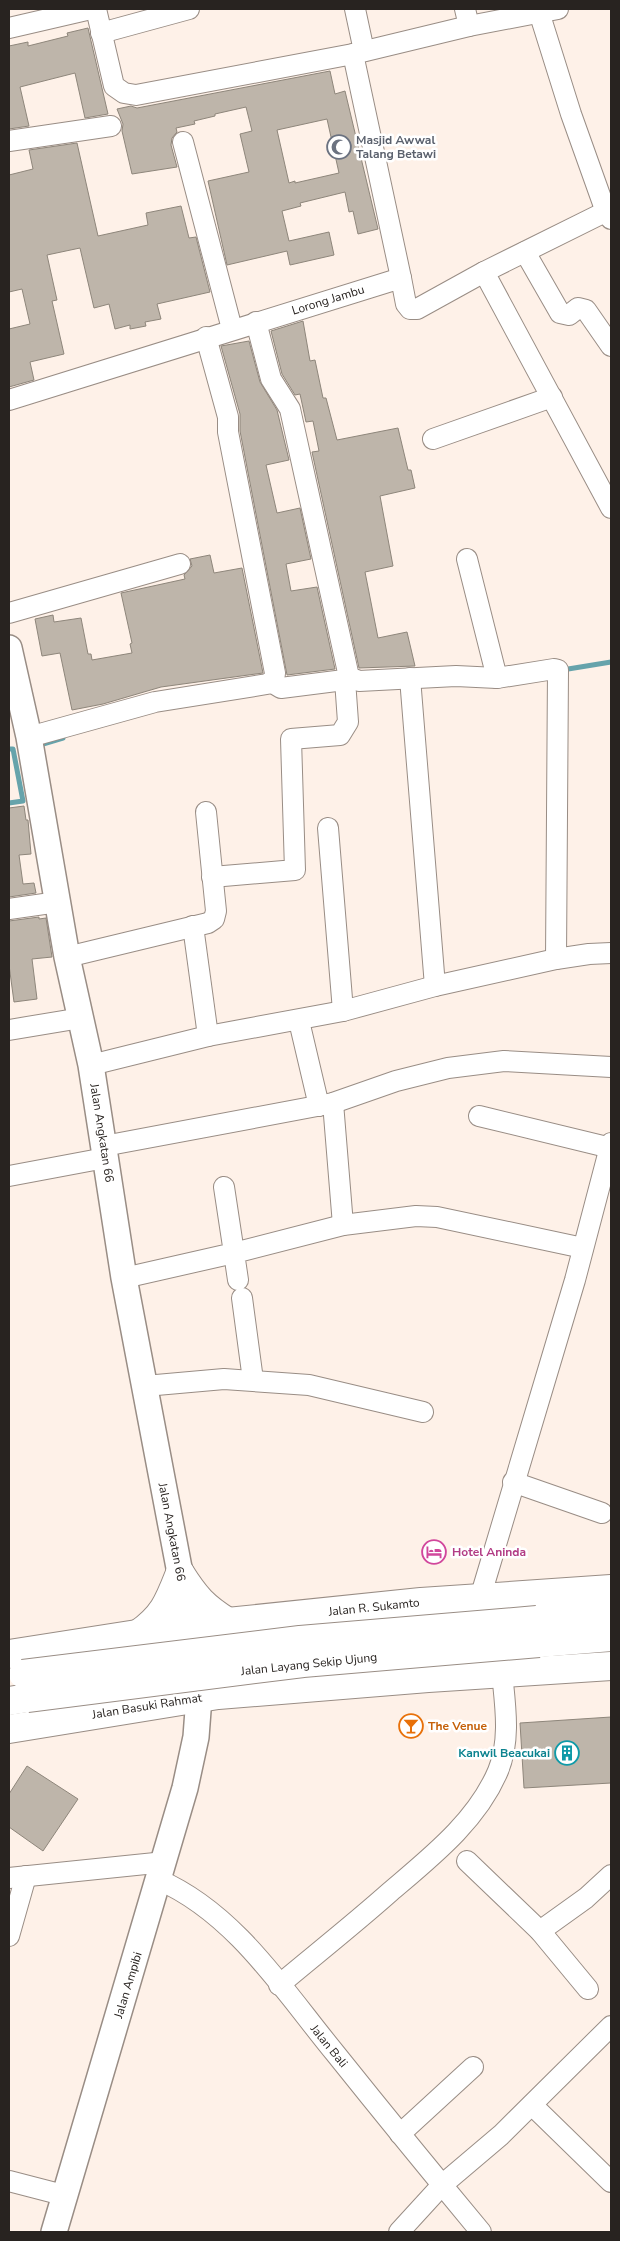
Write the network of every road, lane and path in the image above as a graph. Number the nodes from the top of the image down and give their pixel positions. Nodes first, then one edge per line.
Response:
1 (91, 9) edge
2 (96, 9) edge
3 (188, 9) edge
4 (356, 9) edge
5 (548, 10) edge
6 (467, 17) edge
7 (9, 28) edge
8 (101, 33) junction
9 (358, 52) junction
10 (111, 126) dead end
11 (9, 141) edge
12 (183, 142) dead end
13 (610, 213) edge
14 (525, 252) junction
15 (484, 272) junction
16 (401, 278) junction
17 (256, 322) junction
18 (232, 330) junction
19 (206, 338) junction
20 (611, 346) edge
21 (552, 397) junction
22 (9, 400) edge
23 (433, 439) dead end
24 (611, 508) edge
25 (466, 559) dead end
26 (180, 564) dead end
27 (9, 613) edge
28 (9, 648) edge
29 (498, 678) junction
30 (348, 680) junction
31 (271, 682) junction
32 (410, 682) junction
33 (30, 744) junction
34 (206, 812) dead end
35 (328, 828) dead end
36 (212, 877) junction
37 (58, 902) junction
38 (9, 910) edge
39 (193, 926) junction
40 (611, 954) edge
41 (67, 957) junction
42 (556, 958) junction
43 (435, 986) junction
44 (343, 1011) junction
45 (81, 1018) junction
46 (299, 1020) junction
47 (9, 1030) edge
48 (208, 1036) junction
49 (91, 1065) junction
50 (611, 1067) edge
51 (326, 1104) junction
52 (479, 1116) dead end
53 (611, 1146) edge
54 (105, 1152) junction
55 (9, 1176) edge
56 (224, 1187) dead end
57 (344, 1225) junction
58 (583, 1248) junction
59 (234, 1253) junction
60 (124, 1278) junction
61 (253, 1380) junction
62 (145, 1386) junction
63 (423, 1412) dead end
64 (513, 1482) junction
65 (602, 1513) dead end
66 (180, 1573) junction
67 (611, 1589) edge
68 (477, 1598) junction
69 (611, 1614) edge
70 (290, 1616) junction
71 (228, 1622) junction
72 (188, 1623) junction
73 (538, 1631) junction
74 (128, 1635) junction
75 (611, 1637) edge
76 (611, 1666) edge
77 (491, 1673) junction
78 (15, 1681) edge
79 (288, 1689) junction
80 (199, 1697) junction
81 (120, 1711) junction
82 (9, 1729) edge
83 (467, 1860) dead end
84 (162, 1871) junction
85 (611, 1875) edge
86 (17, 1877) edge
87 (540, 1932) junction
88 (9, 1936) edge
89 (279, 1985) junction
90 (588, 1989) dead end
91 (611, 2026) edge
92 (473, 2067) dead end
93 (532, 2105) junction
94 (400, 2134) junction
95 (9, 2181) edge
96 (611, 2182) edge
97 (442, 2185) junction
98 (63, 2195) junction
99 (54, 2232) edge
100 (399, 2232) edge
101 (481, 2232) edge

1 - 7 street
2 - 8 street
3 - 8 street
4 - 9 street
5 - 6 street
5 - 13 street
6 - 9 street
8 - 9 street
9 - 16 street
10 - 11 street
12 - 18 street
13 - 14 street
14 - 15 street
14 - 20 street
15 - 16 street
15 - 21 street
16 - 17 street, Lorong Jambu
17 - 18 street, Lorong Jambu
17 - 30 street
18 - 19 street, Lorong Jambu
19 - 22 street, Lorong Jambu
19 - 31 street
21 - 23 street
21 - 24 street
25 - 29 street
26 - 27 street
28 - 33 street, Jalan Angkatan 66
29 - 32 street
29 - 42 street
30 - 31 street
30 - 32 street
30 - 36 street
31 - 33 street
32 - 43 street
33 - 37 street, Jalan Angkatan 66
34 - 36 street
35 - 44 street
36 - 39 street
37 - 38 street
37 - 41 street, Jalan Angkatan 66
39 - 41 street
39 - 48 street
40 - 42 street
41 - 45 street, Jalan Angkatan 66
42 - 43 street
43 - 44 street
44 - 46 street
45 - 47 street
45 - 49 street, Jalan Angkatan 66
46 - 48 street
46 - 51 street
48 - 49 street
49 - 54 street, Jalan Angkatan 66
50 - 51 street
51 - 54 street
51 - 57 street
52 - 53 street
53 - 58 street
54 - 55 street
54 - 60 street, Jalan Angkatan 66
56 - 59 street
57 - 58 street
57 - 59 street
58 - 64 street
59 - 60 street
59 - 61 street
60 - 62 street, Jalan Angkatan 66
61 - 62 street
61 - 63 street
62 - 66 street, Jalan Angkatan 66
64 - 65 street
64 - 68 street
66 - 71 highway
66 - 72 street, Jalan Angkatan 66
66 - 74 highway
67 - 68 highway, Jalan R. Sukamto
68 - 70 highway, Jalan R. Sukamto
68 - 77 highway
69 - 73 highway, Jalan Layang Sekip Ujung
70 - 71 highway, Jalan R. Sukamto
70 - 79 highway
71 - 72 highway, Jalan R. Sukamto
72 - 74 highway, Jalan R. Sukamto
72 - 80 street, Jalan Angkatan 66
73 - 75 highway, Jalan Layang Sekip Ujung
73 - 78 highway, Jalan Layang Sekip Ujung, bridge
74 - 78 highway
74 - 81 highway
76 - 77 highway
77 - 79 highway
77 - 89 street
79 - 80 highway, Jalan Basuki Rahmat
80 - 81 highway, Jalan Basuki Rahmat
80 - 84 street, Jalan Ampibi
81 - 82 highway, Jalan Basuki Rahmat
83 - 87 street
84 - 86 street, Jalan Bali
84 - 89 street, Jalan Bali
84 - 98 street, Jalan Ampibi
85 - 87 street
86 - 88 street
87 - 90 street
89 - 94 street, Jalan Bali
91 - 93 street
92 - 94 street
93 - 96 street
93 - 97 street
94 - 97 street, Jalan Bali
95 - 98 street
97 - 100 street
97 - 101 street, Jalan Bali
98 - 99 street, Jalan Ampibi

